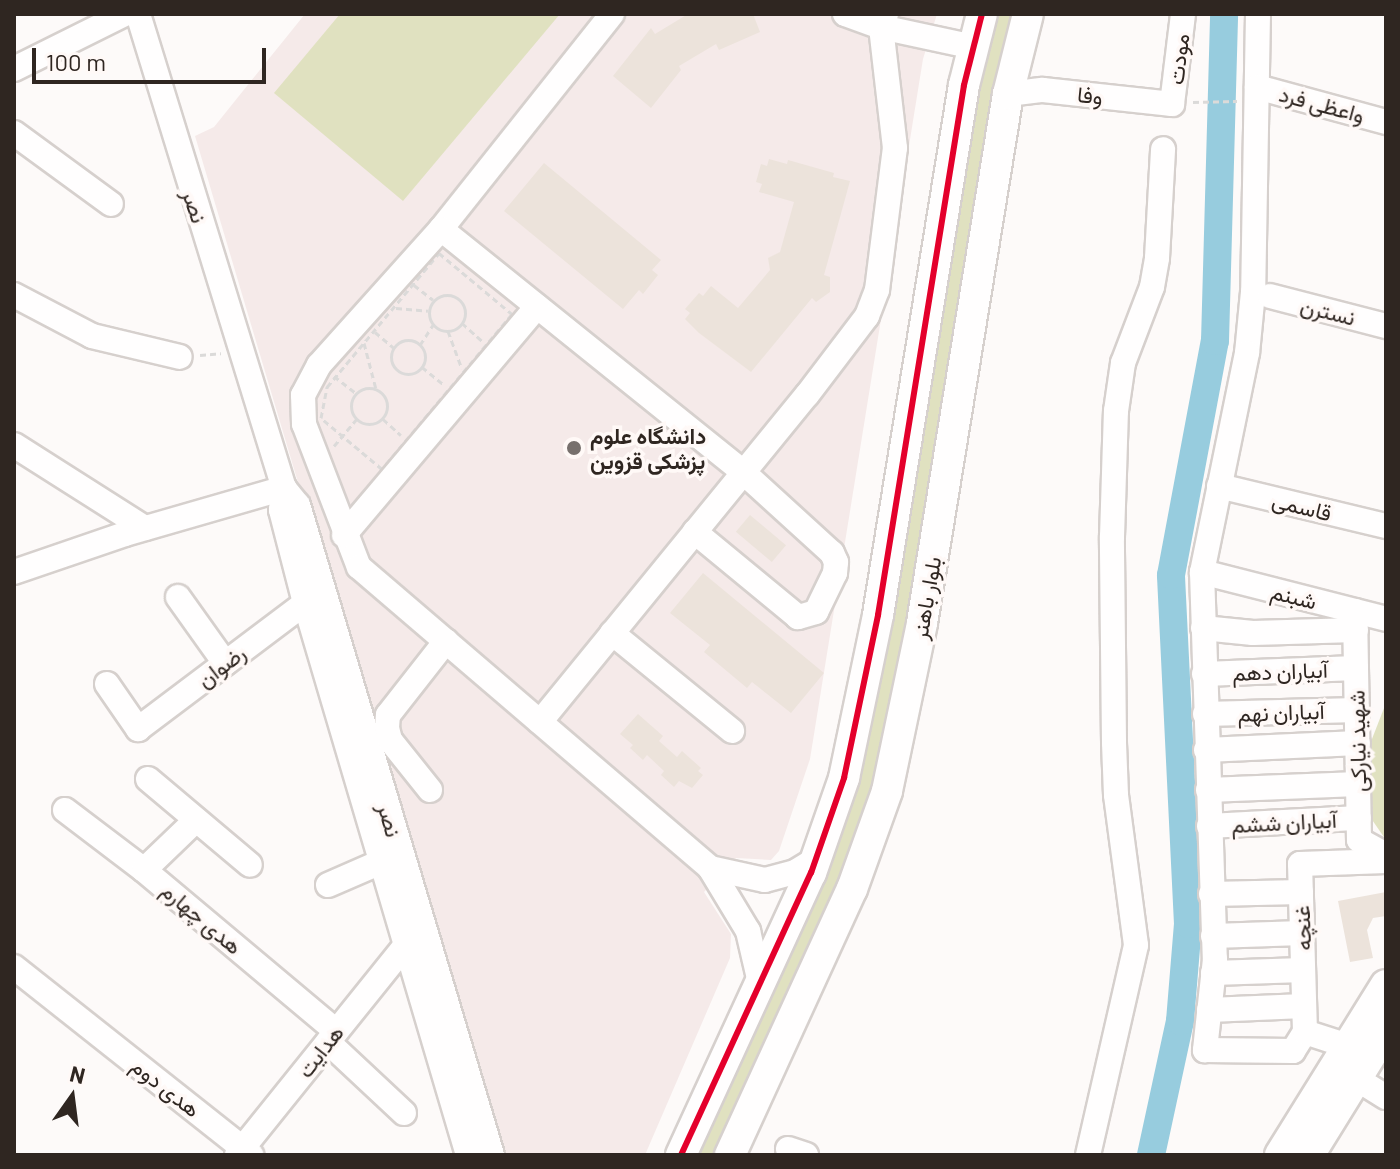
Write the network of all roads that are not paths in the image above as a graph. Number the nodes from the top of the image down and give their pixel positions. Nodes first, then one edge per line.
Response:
1 (125, 14) edge
2 (138, 14) edge
3 (612, 14) edge
4 (845, 14) edge
5 (982, 14) edge
6 (990, 14) edge
7 (1019, 14) edge
8 (1028, 14) edge
9 (1183, 14) edge
10 (1258, 14) edge
11 (884, 20) edge
12 (973, 51) junction
13 (1015, 64) junction
14 (14, 69) edge
15 (1008, 94) junction
16 (1249, 94) junction
17 (1184, 103) joint
18 (1386, 122) edge
19 (14, 133) edge
20 (1163, 149) dead end
21 (111, 204) dead end
22 (441, 229) junction
23 (14, 295) edge
24 (1270, 296) dead end
25 (537, 307) junction
26 (1386, 326) edge
27 (180, 357) road end
28 (14, 445) edge
29 (743, 472) junction
30 (1219, 486) junction
31 (284, 488) junction
32 (1386, 526) edge
33 (145, 528) junction
34 (695, 532) junction
35 (344, 535) junction
36 (14, 572) edge
37 (1202, 572) junction
38 (178, 597) dead end
39 (305, 603) junction
40 (1386, 619) edge
41 (1355, 620) junction
42 (1203, 628) junction
43 (612, 633) junction
44 (446, 641) junction
45 (225, 663) junction
46 (1356, 668) junction
47 (1204, 674) junction
48 (107, 684) dead end
49 (1357, 710) junction
50 (1205, 714) junction
51 (540, 722) junction
52 (732, 731) dead end
53 (1358, 743) junction
54 (1206, 750) junction
55 (148, 779) dead end
56 (1358, 784) junction
57 (430, 790) dead end
58 (1208, 790) junction
59 (65, 810) dead end
60 (1359, 818) junction
61 (196, 820) junction
62 (1209, 826) junction
63 (1386, 855) edge
64 (815, 860) junction
65 (1386, 861) edge
66 (381, 862) junction
67 (250, 865) dead end
68 (710, 868) junction
69 (144, 870) junction
70 (328, 885) dead end
71 (1301, 892) junction
72 (1211, 894) junction
73 (1302, 933) junction
74 (1213, 936) junction
75 (404, 947) junction
76 (14, 967) edge
77 (1303, 970) junction
78 (1213, 973) junction
79 (1386, 985) edge
80 (761, 987) junction
81 (1304, 1006) junction
82 (1209, 1010) junction
83 (1386, 1031) edge
84 (1305, 1032) junction
85 (332, 1036) junction
86 (1348, 1046) junction
87 (1357, 1079) junction
88 (1386, 1097) edge
89 (404, 1113) dead end
90 (244, 1152) edge
91 (468, 1155) edge
92 (492, 1155) edge
93 (681, 1155) edge
94 (730, 1155) edge
95 (1088, 1155) edge
96 (1280, 1155) edge
97 (1309, 1155) edge

1 - 14 street
2 - 31 street, نصر
3 - 22 street
4 - 11 street
5 - 12 main road, بلوار باهنر
6 - 12 main road
7 - 13 main road
8 - 13 main road, بلوار باهنر
9 - 17 street, مودت
10 - 16 street
11 - 12 street
11 - 29 street
12 - 64 main road, بلوار باهنر
13 - 15 main road, بلوار باهنر
15 - 17 street, وفا
15 - 94 main road, بلوار باهنر
16 - 18 street, واعظی فرد
16 - 30 street
19 - 21 street
20 - 95 street
22 - 25 street
22 - 35 street
23 - 27 street
24 - 26 street, نسترن
25 - 29 street
25 - 35 street
28 - 33 street
29 - 34 street
29 - 34 street
30 - 32 street, قاسمی
30 - 37 street
31 - 33 street
31 - 39 street, نصر
31 - 92 street, نصر
33 - 36 street
34 - 43 street
35 - 44 street
37 - 41 street, شبنم
37 - 42 street
38 - 45 street
39 - 45 street, رضوان
39 - 66 street, نصر
40 - 41 street, شبنم
41 - 42 street
41 - 46 street, شهید نیارکی
42 - 47 street
43 - 51 street
43 - 52 street
44 - 51 street
44 - 57 street
45 - 48 street, رضوان
46 - 47 street, آبیاران دهم
46 - 49 street, شهید نیارکی
47 - 50 street
49 - 50 street, آبیاران نهم
49 - 53 street, شهید نیارکی
50 - 54 street
51 - 68 street
53 - 54 street
53 - 56 street, شهید نیارکی
54 - 58 street
55 - 61 street
56 - 58 street
56 - 60 street, شهید نیارکی
58 - 62 street
59 - 69 street, هدی چهارم
60 - 62 street, آبیاران ششم
60 - 63 street, شهید نیارکی
61 - 67 street
61 - 69 street
62 - 72 street
64 - 68 street
64 - 80 main road, بلوار باهنر
65 - 71 street, غنچه
66 - 70 street
66 - 75 street, نصر
68 - 80 street
69 - 85 street, هدی چهارم
71 - 72 street
71 - 73 street, غنچه
72 - 74 street
73 - 74 street
73 - 77 street, غنچه
74 - 78 street
75 - 85 street, هدایت
75 - 91 street, نصر
76 - 90 street, هدی دوم
77 - 78 street
77 - 81 street, غنچه
78 - 82 street
79 - 86 main road
80 - 93 main road, بلوار باهنر
81 - 82 street
81 - 84 street, غنچه
82 - 84 street
83 - 87 main road
84 - 86 street
85 - 89 street, هدی چهارم
85 - 90 street, هدایت
86 - 96 main road
87 - 88 street
87 - 97 main road

